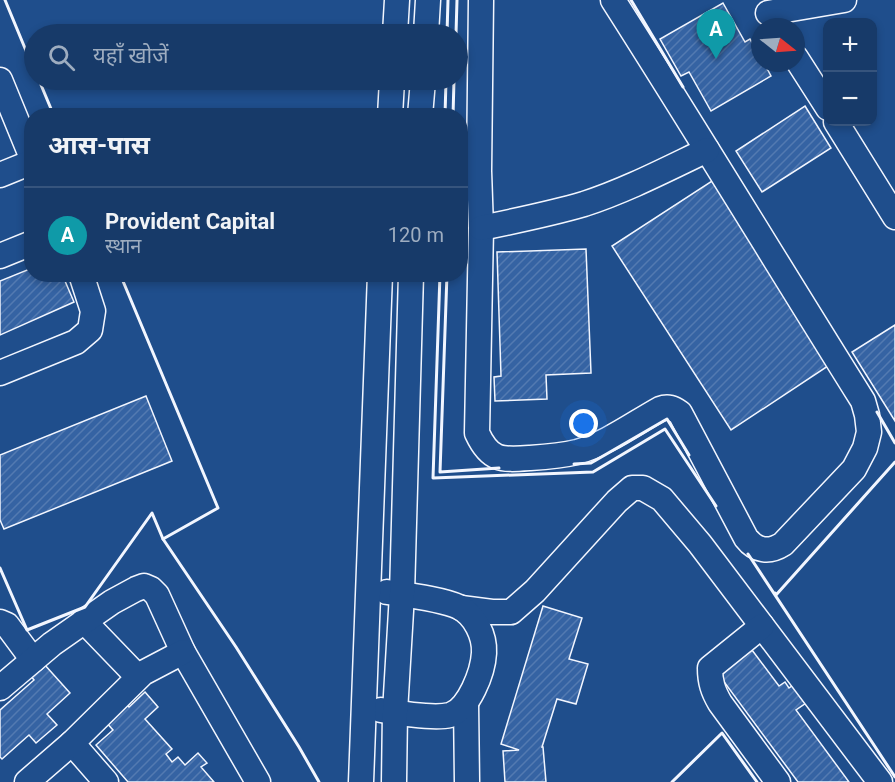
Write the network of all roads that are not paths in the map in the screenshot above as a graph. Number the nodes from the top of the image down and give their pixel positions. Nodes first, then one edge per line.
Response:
1 (397, 0) edge
2 (428, 0) edge
3 (481, 0) edge
4 (613, 0) edge
5 (844, 0) edge
6 (769, 14) edge
7 (396, 24) edge
8 (427, 24) edge
9 (805, 72) edge
10 (0, 80) edge
11 (391, 90) edge
12 (422, 90) edge
13 (823, 100) edge
14 (390, 108) edge
15 (421, 108) edge
16 (838, 126) edge
17 (24, 140) edge
18 (707, 150) junction
19 (24, 164) edge
20 (0, 175) edge
21 (895, 217) edge
22 (481, 228) junction
23 (24, 246) edge
24 (0, 256) edge
25 (84, 282) edge
26 (380, 282) edge
27 (411, 282) edge
28 (409, 330) junction
29 (377, 332) junction
30 (0, 373) edge
31 (369, 589) junction
32 (402, 594) junction
33 (461, 608) junction
34 (84, 621) junction
35 (0, 622) edge
36 (762, 626) junction
37 (183, 652) junction
38 (33, 660) junction
39 (138, 677) junction
40 (0, 688) edge
41 (466, 703) junction
42 (364, 707) junction
43 (395, 712) junction
44 (72, 743) junction
45 (27, 782) edge
46 (106, 782) edge
47 (258, 782) edge
48 (361, 782) edge
49 (394, 782) edge
50 (467, 782) edge
51 (778, 782) edge
52 (880, 782) edge

1 - 7 street
2 - 8 street
3 - 22 street
4 - 18 street
5 - 6 street
9 - 13 street
10 - 17 street
11 - 14 street
12 - 15 street
16 - 21 street
18 - 22 street
18 - 22 street
19 - 20 street
23 - 24 street
25 - 30 street
26 - 29 street
27 - 28 street
28 - 29 street
28 - 32 street
29 - 31 street
31 - 32 street
31 - 42 street
32 - 33 street
32 - 43 street
33 - 36 street
33 - 41 street
34 - 37 street
34 - 38 street
34 - 39 street
35 - 38 street
36 - 51 street
36 - 52 street
37 - 39 street
37 - 47 street
38 - 40 street
39 - 44 street
41 - 43 street
41 - 50 street
42 - 43 street
42 - 48 street
43 - 49 street
44 - 45 street
44 - 46 street

